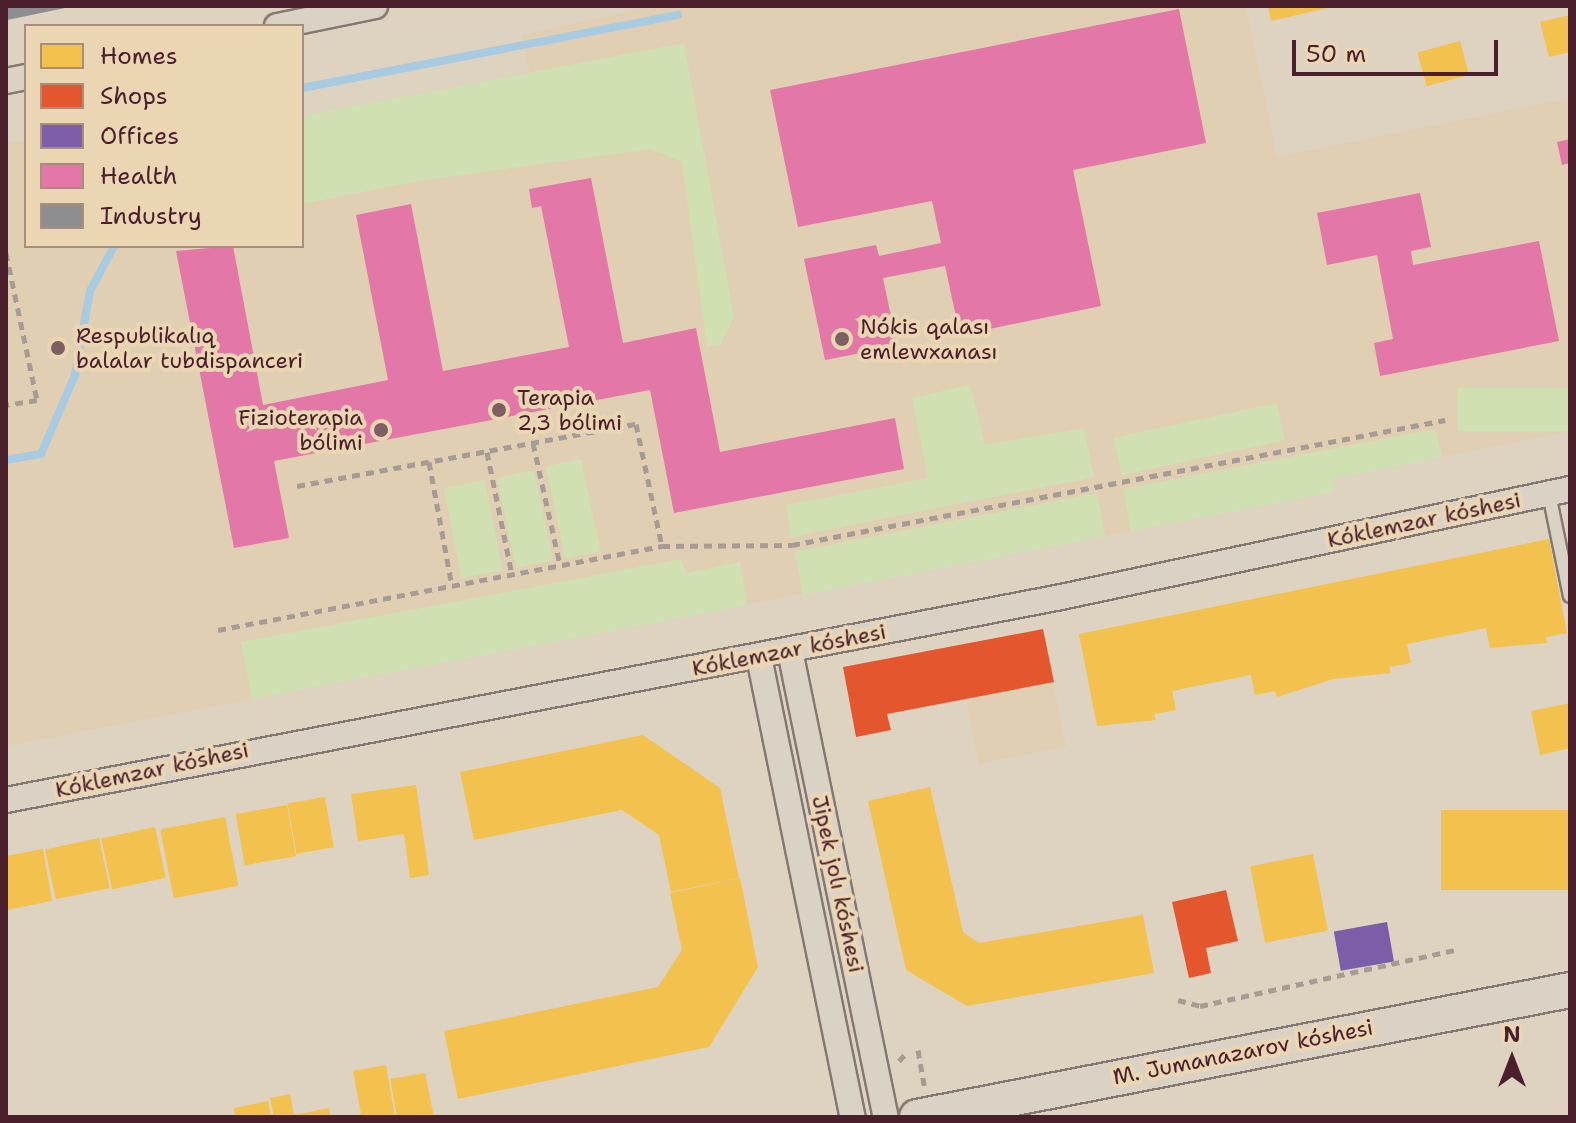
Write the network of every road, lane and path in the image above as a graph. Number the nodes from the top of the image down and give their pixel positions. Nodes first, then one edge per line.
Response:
1 (375, 6) edge
2 (287, 24) edge
3 (6, 253) edge
4 (6, 405) edge
5 (1445, 420) dead end
6 (533, 443) junction
7 (487, 452) junction
8 (429, 462) junction
9 (297, 486) dead end
10 (1559, 492) edge
11 (662, 546) junction
12 (560, 565) junction
13 (512, 575) junction
14 (452, 586) junction
15 (1570, 596) edge
16 (218, 630) dead end
17 (790, 651) junction
18 (759, 657) junction
19 (6, 800) edge
20 (1454, 950) dead end
21 (1570, 990) edge
22 (1178, 1000) dead end
23 (918, 1050) dead end
24 (921, 1103) edge
25 (853, 1117) edge
26 (886, 1117) edge

1 - 2 street
3 - 4 path
5 - 11 path
6 - 7 path
6 - 11 path
6 - 12 path
7 - 8 path
7 - 13 path
8 - 9 path
8 - 14 path
10 - 15 lane
10 - 17 street, Kóklemzar kóshesi
11 - 12 path
12 - 13 path
13 - 14 path
14 - 16 path
17 - 18 street, Kóklemzar kóshesi
17 - 26 street, Jipek jolı kóshesi
18 - 19 street, Kóklemzar kóshesi
18 - 25 street, Jipek jolı kóshesi
20 - 22 path
21 - 24 main road, M. Jumanazarov kóshesi
23 - 24 path

